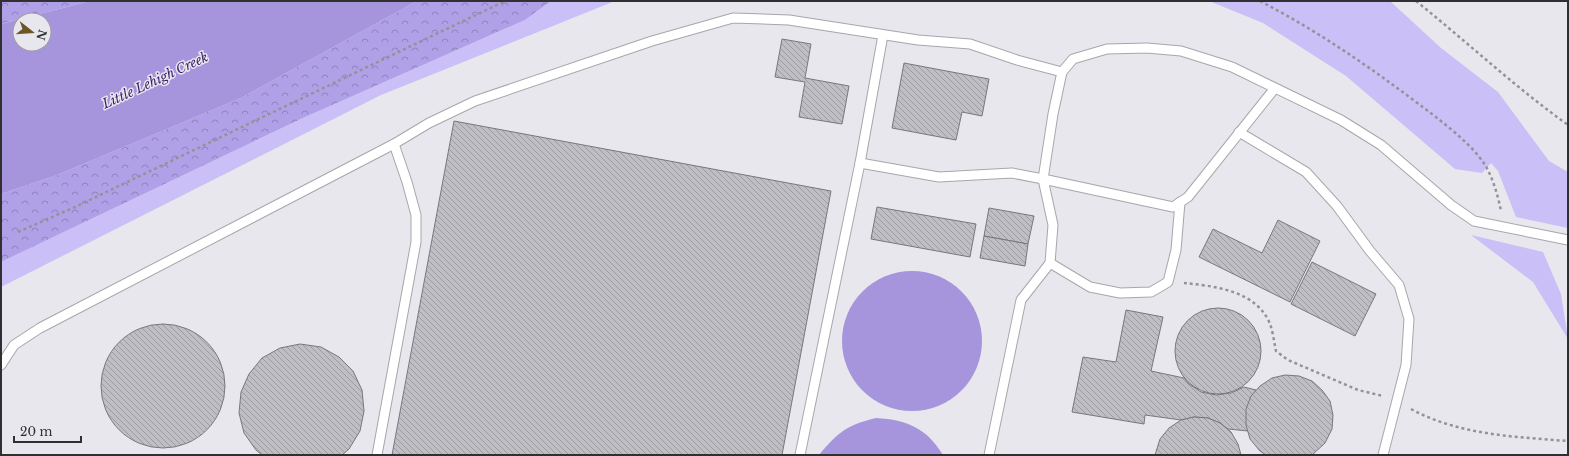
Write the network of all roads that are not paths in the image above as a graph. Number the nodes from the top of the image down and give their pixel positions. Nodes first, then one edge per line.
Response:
1 (883, 35) junction
2 (1062, 72) junction
3 (1275, 88) junction
4 (1239, 132) junction
5 (394, 144) junction
6 (860, 163) junction
7 (1043, 179) junction
8 (1180, 202) junction
9 (1568, 240) edge
10 (1050, 263) junction
11 (1, 365) edge
12 (377, 455) edge
13 (800, 455) edge
14 (989, 455) edge
15 (1383, 455) edge

1 - 2 lane
1 - 5 lane
1 - 6 lane
2 - 3 lane
2 - 7 lane
3 - 4 lane
3 - 9 lane
4 - 8 lane
4 - 15 lane
5 - 11 lane
5 - 12 lane
6 - 7 lane
6 - 13 lane
7 - 8 lane
7 - 10 lane
8 - 10 lane
10 - 14 lane

